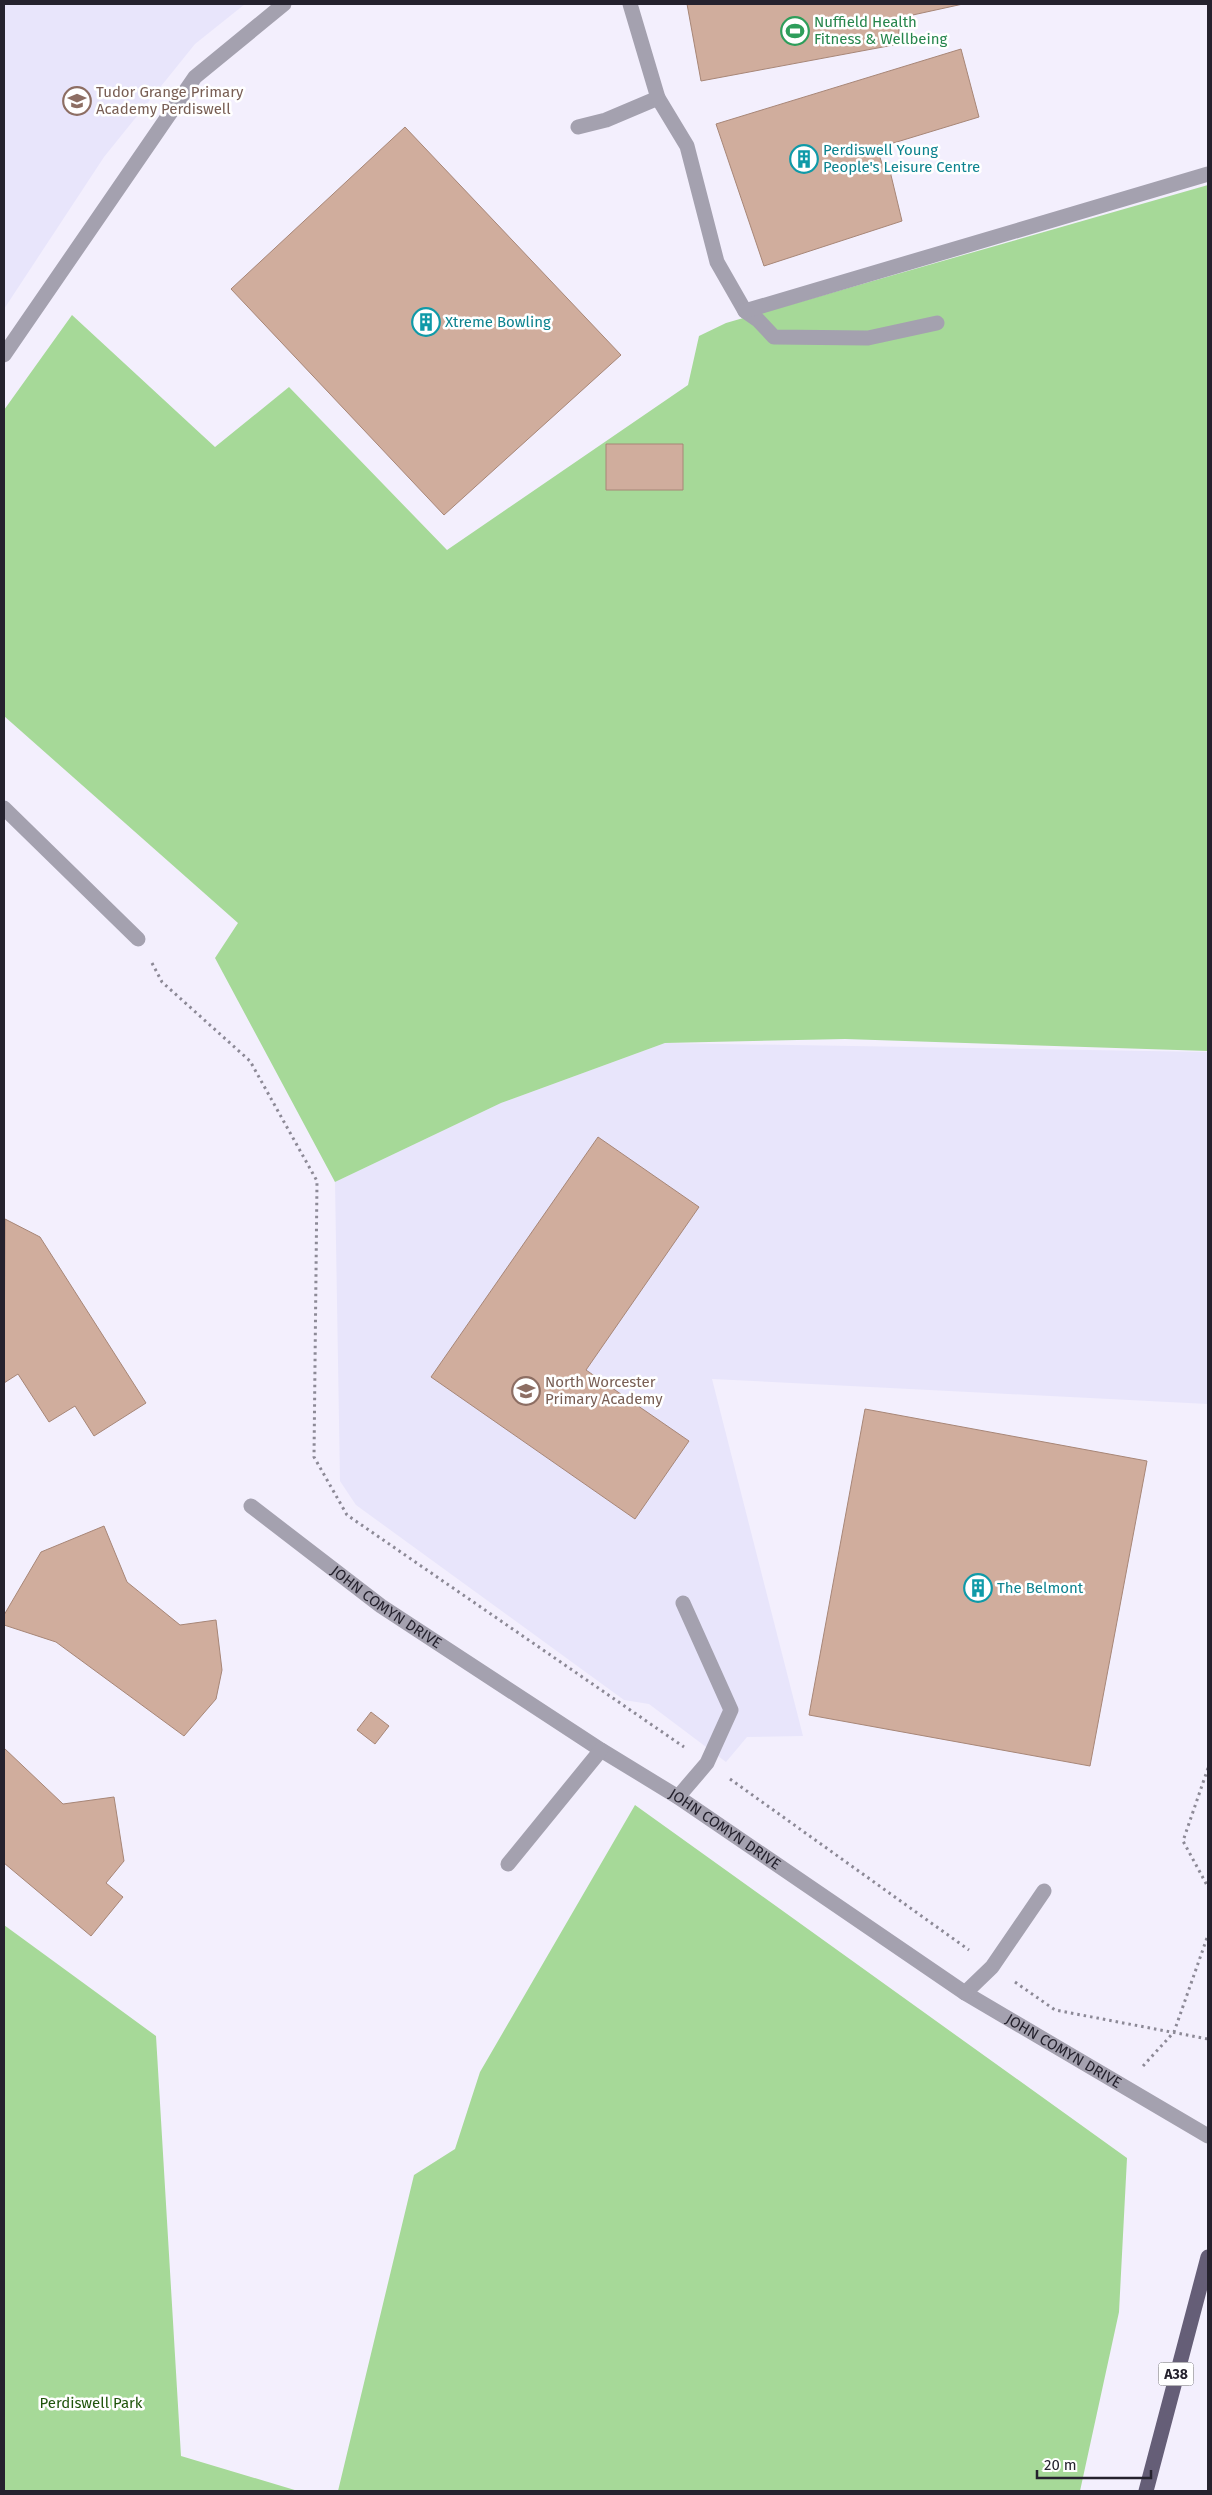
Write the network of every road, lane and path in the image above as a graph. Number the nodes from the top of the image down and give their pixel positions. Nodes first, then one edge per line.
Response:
1 (284, 4) edge
2 (630, 4) edge
3 (658, 98) junction
4 (578, 127) dead end
5 (1208, 174) edge
6 (745, 312) junction
7 (937, 323) dead end
8 (4, 355) edge
9 (4, 808) edge
10 (138, 939) joint
11 (252, 1506) dead end
12 (683, 1603) dead end
13 (601, 1750) junction
14 (707, 1763) junction
15 (1208, 1768) edge
16 (739, 1786) dead end
17 (678, 1797) junction
18 (508, 1864) dead end
19 (1208, 1887) edge
20 (1044, 1890) dead end
21 (1208, 1935) edge
22 (992, 1967) junction
23 (965, 1993) junction
24 (1174, 2032) junction
25 (1208, 2039) edge
26 (1124, 2086) junction
27 (1208, 2136) edge
28 (1208, 2257) edge
29 (1146, 2491) edge

1 - 8 street
2 - 3 street
3 - 4 street
3 - 6 street
5 - 6 street
6 - 7 street
9 - 10 street
10 - 14 path
11 - 13 street, JOHN COMYN DRIVE
12 - 14 street
13 - 17 street, JOHN COMYN DRIVE
13 - 18 street
14 - 17 street
15 - 19 path
16 - 22 path
17 - 23 street, JOHN COMYN DRIVE
20 - 22 street
21 - 24 path
22 - 23 street
22 - 24 path
23 - 26 street, JOHN COMYN DRIVE
24 - 25 path
24 - 26 path
26 - 27 street, JOHN COMYN DRIVE
28 - 29 main road, A38

